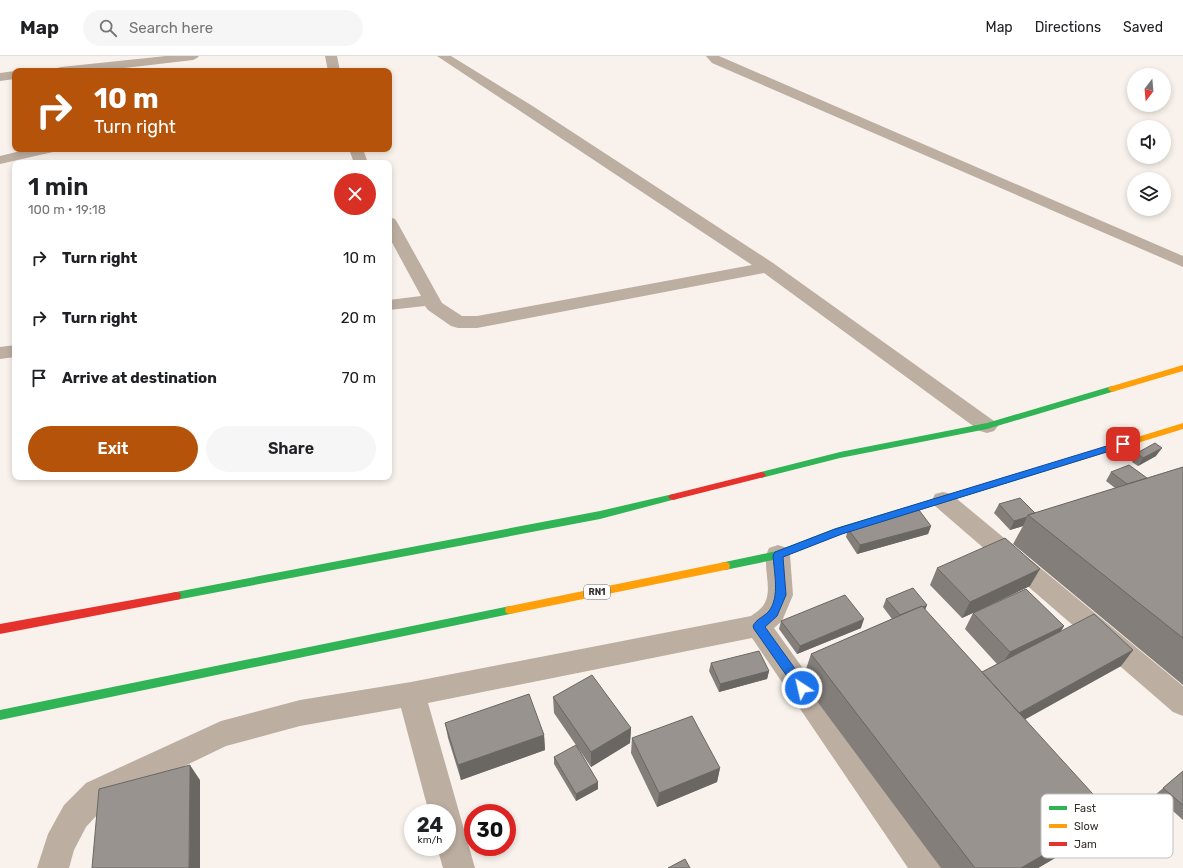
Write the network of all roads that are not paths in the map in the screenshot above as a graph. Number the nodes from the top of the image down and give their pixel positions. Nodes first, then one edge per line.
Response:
1 (107, 56) edge
2 (193, 56) edge
3 (331, 56) edge
4 (444, 56) edge
5 (712, 56) edge
6 (124, 65) junction
7 (92, 68) edge
8 (333, 68) edge
9 (12, 75) edge
10 (0, 77) edge
11 (35, 152) edge
12 (0, 160) edge
13 (392, 227) edge
14 (1183, 262) edge
15 (767, 267) junction
16 (432, 300) junction
17 (392, 305) edge
18 (12, 351) edge
19 (0, 353) edge
20 (1183, 368) edge
21 (987, 426) junction
22 (1183, 426) edge
23 (943, 500) junction
24 (778, 555) junction
25 (758, 626) junction
26 (0, 629) edge
27 (411, 694) junction
28 (1183, 703) edge
29 (0, 715) edge
30 (442, 804) edge
31 (456, 856) edge
32 (53, 868) edge
33 (459, 868) edge
34 (927, 868) edge

1 - 6 street
2 - 6 street
3 - 8 street
4 - 15 street
5 - 14 street
6 - 7 street
9 - 10 street
11 - 12 street
13 - 16 street
15 - 16 street
15 - 21 street
16 - 17 street
18 - 19 street
20 - 21 highway
21 - 26 highway
22 - 23 highway, RN1
23 - 24 highway, RN1
23 - 28 street
24 - 25 street
24 - 29 highway, RN1
25 - 27 street
25 - 34 street
27 - 30 street
27 - 32 street
31 - 33 street

